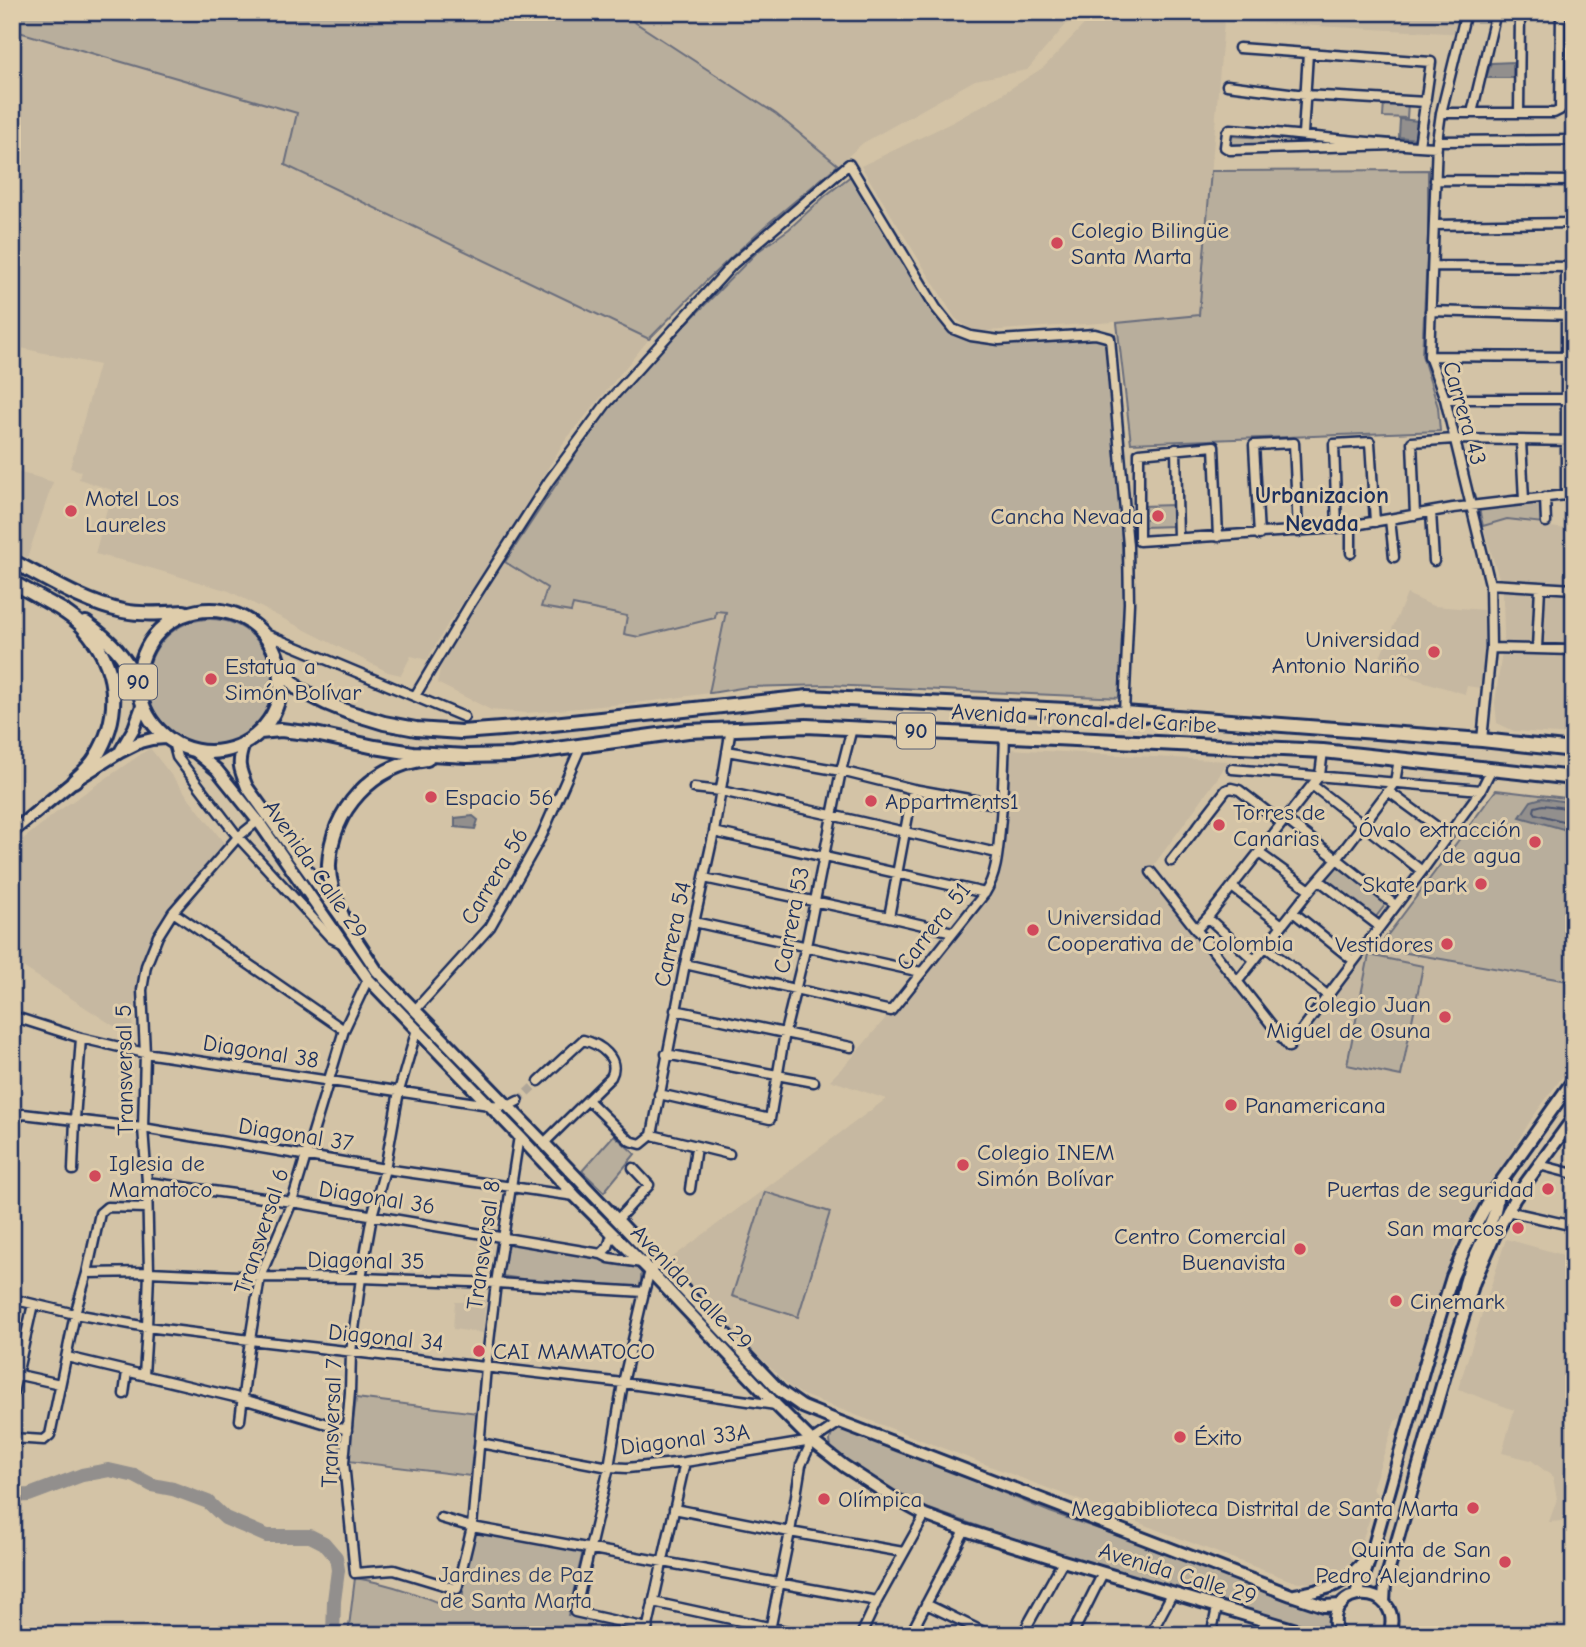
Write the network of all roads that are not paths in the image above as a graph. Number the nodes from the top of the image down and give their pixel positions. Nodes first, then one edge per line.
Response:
1 (1466, 12) edge
2 (1496, 12) edge
3 (1520, 12) edge
4 (1561, 12) edge
5 (1240, 48) dead end
6 (1308, 53) junction
7 (1227, 85) dead end
8 (1305, 95) junction
9 (1426, 102) junction
10 (1441, 113) junction
11 (1472, 113) junction
12 (1518, 113) junction
13 (1303, 134) junction
14 (1574, 140) edge
15 (1437, 144) junction
16 (1396, 145) junction
17 (1419, 146) junction
18 (1435, 180) junction
19 (1574, 181) edge
20 (1574, 223) edge
21 (1435, 225) junction
22 (1433, 266) junction
23 (1570, 267) edge
24 (1430, 311) junction
25 (1571, 315) edge
26 (1429, 356) junction
27 (1570, 357) edge
28 (1566, 398) junction
29 (1445, 399) junction
30 (1454, 439) junction
31 (1521, 440) junction
32 (1570, 441) edge
33 (1176, 449) junction
34 (1570, 494) edge
35 (1545, 497) junction
36 (1524, 500) junction
37 (1470, 506) junction
38 (1431, 512) junction
39 (1415, 515) junction
40 (1390, 519) junction
41 (1375, 522) junction
42 (1546, 522) dead end
43 (1351, 526) junction
44 (1337, 528) junction
45 (1298, 532) junction
46 (1259, 535) junction
47 (1218, 537) junction
48 (1178, 538) junction
49 (1351, 553) dead end
50 (1394, 557) dead end
51 (12, 561) edge
52 (1434, 561) dead end
53 (12, 582) edge
54 (1490, 584) junction
55 (1540, 587) junction
56 (1574, 589) edge
57 (57, 607) junction
58 (192, 612) junction
59 (263, 633) junction
60 (1491, 648) junction
61 (1537, 648) junction
62 (1574, 650) edge
63 (280, 666) junction
64 (138, 682) junction
65 (415, 696) junction
66 (142, 706) junction
67 (1124, 713) junction
68 (464, 717) dead end
69 (731, 728) junction
70 (852, 728) junction
71 (260, 732) junction
72 (1005, 735) junction
73 (169, 740) junction
74 (1482, 740) junction
75 (244, 744) junction
76 (581, 746) junction
77 (1574, 750) edge
78 (194, 751) junction
79 (727, 751) junction
80 (1323, 751) junction
81 (120, 752) junction
82 (467, 756) junction
83 (1399, 760) junction
84 (1232, 769) dead end
85 (1491, 770) junction
86 (841, 771) junction
87 (1320, 775) junction
88 (1574, 778) edge
89 (74, 781) junction
90 (1395, 782) junction
91 (1312, 785) junction
92 (694, 788) dead end
93 (913, 789) junction
94 (1481, 790) junction
95 (1388, 791) junction
96 (721, 792) junction
97 (1002, 805) junction
98 (831, 815) junction
99 (258, 821) junction
100 (1284, 821) junction
101 (1362, 824) junction
102 (12, 832) edge
103 (714, 832) junction
104 (904, 832) junction
105 (1448, 835) junction
106 (238, 836) junction
107 (998, 853) junction
108 (1259, 853) junction
109 (823, 856) junction
110 (1337, 859) junction
111 (1171, 861) dead end
112 (1422, 871) junction
113 (1151, 872) dead end
114 (897, 873) junction
115 (704, 878) junction
116 (1319, 880) junction
117 (1232, 887) junction
118 (1310, 890) junction
119 (985, 893) junction
120 (814, 902) junction
121 (1395, 905) junction
122 (173, 912) junction
123 (1293, 912) junction
124 (889, 917) junction
125 (1208, 918) junction
126 (344, 920) junction
127 (694, 922) junction
128 (1282, 925) junction
129 (1379, 926) junction
130 (1196, 930) junction
131 (953, 932) junction
132 (343, 944) junction
133 (806, 946) junction
134 (1266, 947) junction
135 (1254, 960) junction
136 (1354, 961) junction
137 (685, 964) junction
138 (921, 972) junction
139 (368, 979) junction
140 (1238, 981) junction
141 (796, 989) junction
142 (1326, 995) junction
143 (415, 1010) junction
144 (675, 1010) junction
145 (12, 1016) edge
146 (416, 1029) junction
147 (344, 1030) junction
148 (785, 1032) junction
149 (81, 1038) junction
150 (851, 1047) dead end
151 (145, 1053) junction
152 (666, 1054) junction
153 (779, 1076) junction
154 (1574, 1079) edge
155 (329, 1080) junction
156 (539, 1081) tunnel mouth
157 (814, 1082) dead end
158 (399, 1091) junction
159 (659, 1094) junction
160 (588, 1100) junction
161 (513, 1104) junction
162 (489, 1105) junction
163 (75, 1119) junction
164 (12, 1121) edge
165 (1572, 1123) edge
166 (143, 1128) junction
167 (652, 1135) junction
168 (519, 1136) junction
169 (544, 1143) junction
170 (696, 1147) junction
171 (729, 1154) dead end
172 (306, 1156) junction
173 (1539, 1165) junction
174 (633, 1167) dead end
175 (385, 1168) junction
176 (73, 1170) dead end
177 (1574, 1174) edge
178 (147, 1182) junction
179 (510, 1188) junction
180 (690, 1189) dead end
181 (1494, 1190) junction
182 (575, 1196) junction
183 (292, 1202) junction
184 (147, 1208) junction
185 (1507, 1211) junction
186 (14, 1216) edge
187 (372, 1216) junction
188 (617, 1220) junction
189 (12, 1226) edge
190 (1574, 1226) edge
191 (612, 1235) junction
192 (502, 1237) junction
193 (601, 1254) junction
194 (650, 1264) junction
195 (149, 1272) junction
196 (87, 1273) junction
197 (260, 1277) junction
198 (361, 1278) junction
199 (496, 1283) junction
200 (644, 1292) junction
201 (12, 1299) edge
202 (33, 1304) junction
203 (75, 1314) junction
204 (1462, 1320) junction
205 (148, 1326) junction
206 (250, 1340) junction
207 (351, 1352) junction
208 (67, 1357) junction
209 (486, 1367) junction
210 (127, 1372) junction
211 (15, 1373) edge
212 (144, 1375) junction
213 (60, 1384) junction
214 (623, 1384) junction
215 (124, 1394) dead end
216 (12, 1397) edge
217 (243, 1399) junction
218 (776, 1405) junction
219 (240, 1420) dead end
220 (840, 1422) junction
221 (347, 1430) junction
222 (12, 1438) edge
223 (813, 1441) junction
224 (480, 1443) junction
225 (685, 1461) junction
226 (609, 1467) junction
227 (674, 1508) junction
228 (925, 1515) junction
229 (441, 1518) dead end
230 (472, 1527) junction
231 (965, 1530) junction
232 (790, 1532) junction
233 (589, 1549) junction
234 (1373, 1549) junction
235 (904, 1552) junction
236 (1063, 1561) junction
237 (663, 1562) junction
238 (1103, 1573) junction
239 (779, 1582) junction
240 (457, 1589) joint
241 (1172, 1594) junction
242 (1291, 1595) junction
243 (1356, 1595) junction
244 (877, 1601) junction
245 (653, 1602) junction
246 (1384, 1603) junction
247 (926, 1604) junction
248 (1340, 1605) junction
249 (1217, 1608) junction
250 (647, 1631) edge
251 (769, 1631) edge
252 (1297, 1633) edge
253 (805, 1635) edge
254 (861, 1635) edge
255 (910, 1635) edge
256 (990, 1635) edge
257 (1022, 1635) edge
258 (1072, 1635) edge
259 (1150, 1635) edge
260 (1212, 1635) edge
261 (1313, 1635) edge
262 (1337, 1635) edge
263 (1390, 1635) edge

1 - 10 street, Carrera 43
2 - 11 street
3 - 12 street
4 - 12 street
5 - 6 street
6 - 8 street
6 - 9 street
7 - 8 street
8 - 9 street
8 - 13 street
9 - 17 street
10 - 11 street
10 - 15 street, Carrera 43
11 - 12 street
13 - 16 street
13 - 16 street
14 - 15 street
15 - 17 street
15 - 18 street, Carrera 43
16 - 17 street
18 - 19 street
18 - 21 street, Carrera 43
20 - 21 street
21 - 22 street, Carrera 43
22 - 23 street
22 - 24 street, Carrera 43
23 - 25 street
24 - 25 street
24 - 26 street, Carrera 43
25 - 27 street
26 - 27 street
26 - 29 street, Carrera 43
27 - 28 street
28 - 29 street
28 - 32 street
29 - 30 street, Carrera 43
30 - 31 street
30 - 37 street, Carrera 43
30 - 39 street
31 - 32 street
31 - 36 street
32 - 34 street
33 - 47 street
33 - 48 street
33 - 48 street
34 - 35 street
35 - 36 street
35 - 42 street
36 - 37 street
37 - 38 street
37 - 54 street, Carrera 43
38 - 39 street
38 - 52 street
39 - 40 street
40 - 41 street
40 - 50 street
41 - 43 street
41 - 44 street
43 - 44 street
43 - 49 street
44 - 45 street
45 - 46 street
45 - 46 street
46 - 47 street
47 - 48 street
51 - 58 highway, 90
53 - 57 highway, 90
54 - 55 street
54 - 60 street, Carrera 43
55 - 56 street
55 - 61 street
57 - 64 highway, 90
57 - 89 highway
58 - 59 highway, 90
58 - 64 highway, 90
59 - 63 highway, 90
59 - 65 street
60 - 61 street
60 - 74 street, Carrera 43
61 - 62 street
63 - 67 highway, Avenida Troncal del Caribe / 90
63 - 71 highway, 90
64 - 66 highway, 90
65 - 67 street
65 - 68 street
66 - 73 highway, 90
66 - 81 main road
67 - 74 highway, Avenida Troncal del Caribe / 90
69 - 70 highway, Avenida Troncal del Caribe / 90
69 - 76 highway, Avenida Troncal del Caribe / 90
69 - 79 street, Carrera 54
70 - 72 highway, Avenida Troncal del Caribe / 90
70 - 86 street, Carrera 53
71 - 75 highway, 90
71 - 82 highway, Avenida Troncal del Caribe / 90
72 - 80 highway, Avenida Troncal del Caribe / 90
72 - 97 street, Carrera 51
73 - 78 highway, 90
73 - 81 main road
73 - 106 street
74 - 77 highway, Avenida Troncal del Caribe / 90
75 - 78 highway, 90
75 - 126 main road, Avenida Calle 29
76 - 82 highway, Avenida Troncal del Caribe / 90
76 - 143 street, Carrera 56
78 - 99 main road, Avenida Calle 29
79 - 86 street
79 - 96 street, Carrera 54
80 - 83 highway, Avenida Troncal del Caribe / 90
80 - 87 street
81 - 89 main road
82 - 126 highway
83 - 85 highway, Avenida Troncal del Caribe / 90
83 - 90 street
84 - 87 street
85 - 88 highway, Avenida Troncal del Caribe / 90
85 - 94 street
86 - 93 street
86 - 98 street, Carrera 53
87 - 90 street
87 - 91 street
89 - 102 main road
90 - 94 street
90 - 95 street
91 - 100 street
91 - 101 street
92 - 96 street
93 - 97 street
93 - 104 street
94 - 105 street
95 - 101 street
95 - 105 street
96 - 98 street
96 - 103 street, Carrera 54
97 - 107 street, Carrera 51
98 - 104 street
98 - 109 street, Carrera 53
99 - 106 street, Transversal 5
99 - 132 main road, Avenida Calle 29
100 - 108 street
100 - 110 street
100 - 111 street
101 - 110 street
101 - 112 street
103 - 109 street
103 - 115 street, Carrera 54
104 - 107 street
104 - 114 street
105 - 112 street
106 - 122 street, Transversal 5
106 - 132 street
107 - 119 street, Carrera 51
108 - 117 street
108 - 118 street
109 - 114 street
109 - 120 street, Carrera 53
110 - 116 street
110 - 121 street
112 - 121 street
113 - 130 street
114 - 119 street
114 - 124 street
115 - 120 street
115 - 127 street, Carrera 54
116 - 118 street
116 - 129 street
117 - 125 street
117 - 128 street
118 - 123 street
119 - 131 street, Carrera 51
120 - 124 street
120 - 133 street, Carrera 53
121 - 129 street
122 - 147 street
122 - 151 street, Transversal 5
123 - 128 street
123 - 136 street
124 - 131 street
125 - 130 street
125 - 135 street
126 - 143 main road, Avenida Calle 29
127 - 133 street
127 - 137 street, Carrera 54
128 - 134 street
129 - 136 street
130 - 140 street
131 - 138 street, Carrera 51
132 - 139 main road, Avenida Calle 29
133 - 138 street
133 - 141 street, Carrera 53
134 - 135 street
134 - 142 street
135 - 140 street
136 - 142 street
137 - 141 street
137 - 144 street, Carrera 54
138 - 141 street, Carrera 51
139 - 146 main road, Avenida Calle 29
139 - 147 street, Transversal 6
140 - 142 street
141 - 148 street, Carrera 53
143 - 161 main road, Avenida Calle 29
144 - 148 street
144 - 152 street, Carrera 54
145 - 149 street, Diagonal 38
146 - 158 street, Transversal 7
146 - 162 main road, Avenida Calle 29
147 - 155 street, Transversal 6
148 - 150 street
148 - 153 street, Carrera 53
149 - 151 street, Diagonal 38
149 - 163 street
151 - 155 street, Diagonal 38
151 - 166 street, Transversal 5
152 - 153 street
152 - 159 street, Carrera 54
153 - 157 street
153 - 159 street, Carrera 53
154 - 181 main road
155 - 158 street, Diagonal 38
155 - 172 street, Transversal 6
156 - 160 street
158 - 162 street, Diagonal 38
158 - 175 street, Transversal 7
159 - 167 street, Carrera 54
160 - 167 street
160 - 169 street
161 - 162 street, Diagonal 38
161 - 169 main road, Avenida Calle 29
162 - 168 main road, Avenida Calle 29
163 - 164 street, Diagonal 37
163 - 166 street, Diagonal 37
163 - 176 street
165 - 173 main road
166 - 172 street, Diagonal 37
166 - 178 street, Transversal 5
167 - 170 street
168 - 179 street, Transversal 8
168 - 182 main road, Avenida Calle 29
169 - 188 main road, Avenida Calle 29
170 - 171 street
170 - 180 street
172 - 175 street, Diagonal 37
172 - 183 street, Transversal 6
173 - 177 street
173 - 185 main road
174 - 188 street
175 - 179 street, Diagonal 37
175 - 187 street, Transversal 7
178 - 183 street, Diagonal 36
178 - 184 street, Transversal 5
179 - 182 street, Diagonal 37
179 - 192 street, Transversal 8
181 - 204 main road
181 - 234 main road
182 - 191 main road, Avenida Calle 29
183 - 187 street, Diagonal 36
183 - 197 street, Transversal 6
184 - 195 street, Transversal 5
184 - 196 street
185 - 190 street
185 - 204 main road
186 - 189 street
187 - 192 street, Diagonal 36
187 - 198 street, Transversal 7
188 - 194 main road, Avenida Calle 29
191 - 193 street
191 - 194 main road, Avenida Calle 29
192 - 193 street, Diagonal 36
192 - 199 street, Transversal 8
193 - 194 street, Diagonal 36
194 - 200 street
194 - 218 main road, Avenida Calle 29
194 - 220 main road, Avenida Calle 29
195 - 196 street, Diagonal 35
195 - 197 street, Diagonal 35
195 - 205 street, Transversal 5
196 - 203 street
197 - 198 street, Diagonal 35
197 - 206 street, Transversal 6
198 - 199 street, Diagonal 35
198 - 207 street, Transversal 7
199 - 200 street, Diagonal 35
199 - 209 street, Transversal 8
200 - 214 street
201 - 202 street, Diagonal 34
202 - 203 street, Diagonal 34
202 - 211 street
203 - 205 street, Diagonal 34
203 - 208 street
204 - 246 main road
205 - 206 street, Diagonal 34
205 - 212 street, Transversal 5
206 - 207 street, Diagonal 34
206 - 217 street, Transversal 6
207 - 209 street, Diagonal 34
207 - 221 street, Transversal 7
208 - 210 street
208 - 213 street
209 - 214 street, Diagonal 34
209 - 224 street, Transversal 8
210 - 212 street
210 - 215 street
211 - 213 street
211 - 216 street
212 - 217 street
213 - 222 street
214 - 218 street, Diagonal 34
214 - 226 street
217 - 219 street, Transversal 6
217 - 221 street
218 - 223 main road, Avenida Calle 29
220 - 223 street
220 - 242 main road, Avenida Calle 29
221 - 240 street, Transversal 7
223 - 225 street, Diagonal 33A
223 - 228 main road, Avenida Calle 29
223 - 232 street
224 - 226 street, Diagonal 33A
224 - 230 street, Transversal 8
225 - 226 street, Diagonal 33A
225 - 227 street
226 - 233 street
227 - 232 street
227 - 237 street
228 - 231 main road, Avenida Calle 29
228 - 235 street
229 - 230 street
230 - 233 street
230 - 240 street, Transversal 8
231 - 236 main road, Avenida Calle 29
231 - 247 street
232 - 235 street
232 - 239 street
233 - 237 street
233 - 250 street
234 - 242 main road
234 - 243 main road
235 - 244 street
236 - 238 main road, Avenida Calle 29
236 - 257 street
237 - 239 street
237 - 245 street
238 - 241 main road, Avenida Calle 29
238 - 258 street
239 - 244 street
239 - 251 street
241 - 249 main road, Avenida Calle 29
241 - 259 street
242 - 248 main road, Avenida Calle 29
243 - 246 main road
243 - 248 main road
244 - 254 street
245 - 250 street
245 - 251 street
246 - 263 main road
247 - 255 street
247 - 256 street
248 - 262 main road
249 - 252 main road, Avenida Calle 29
249 - 260 street
251 - 253 street
252 - 261 main road, Avenida Calle 29

